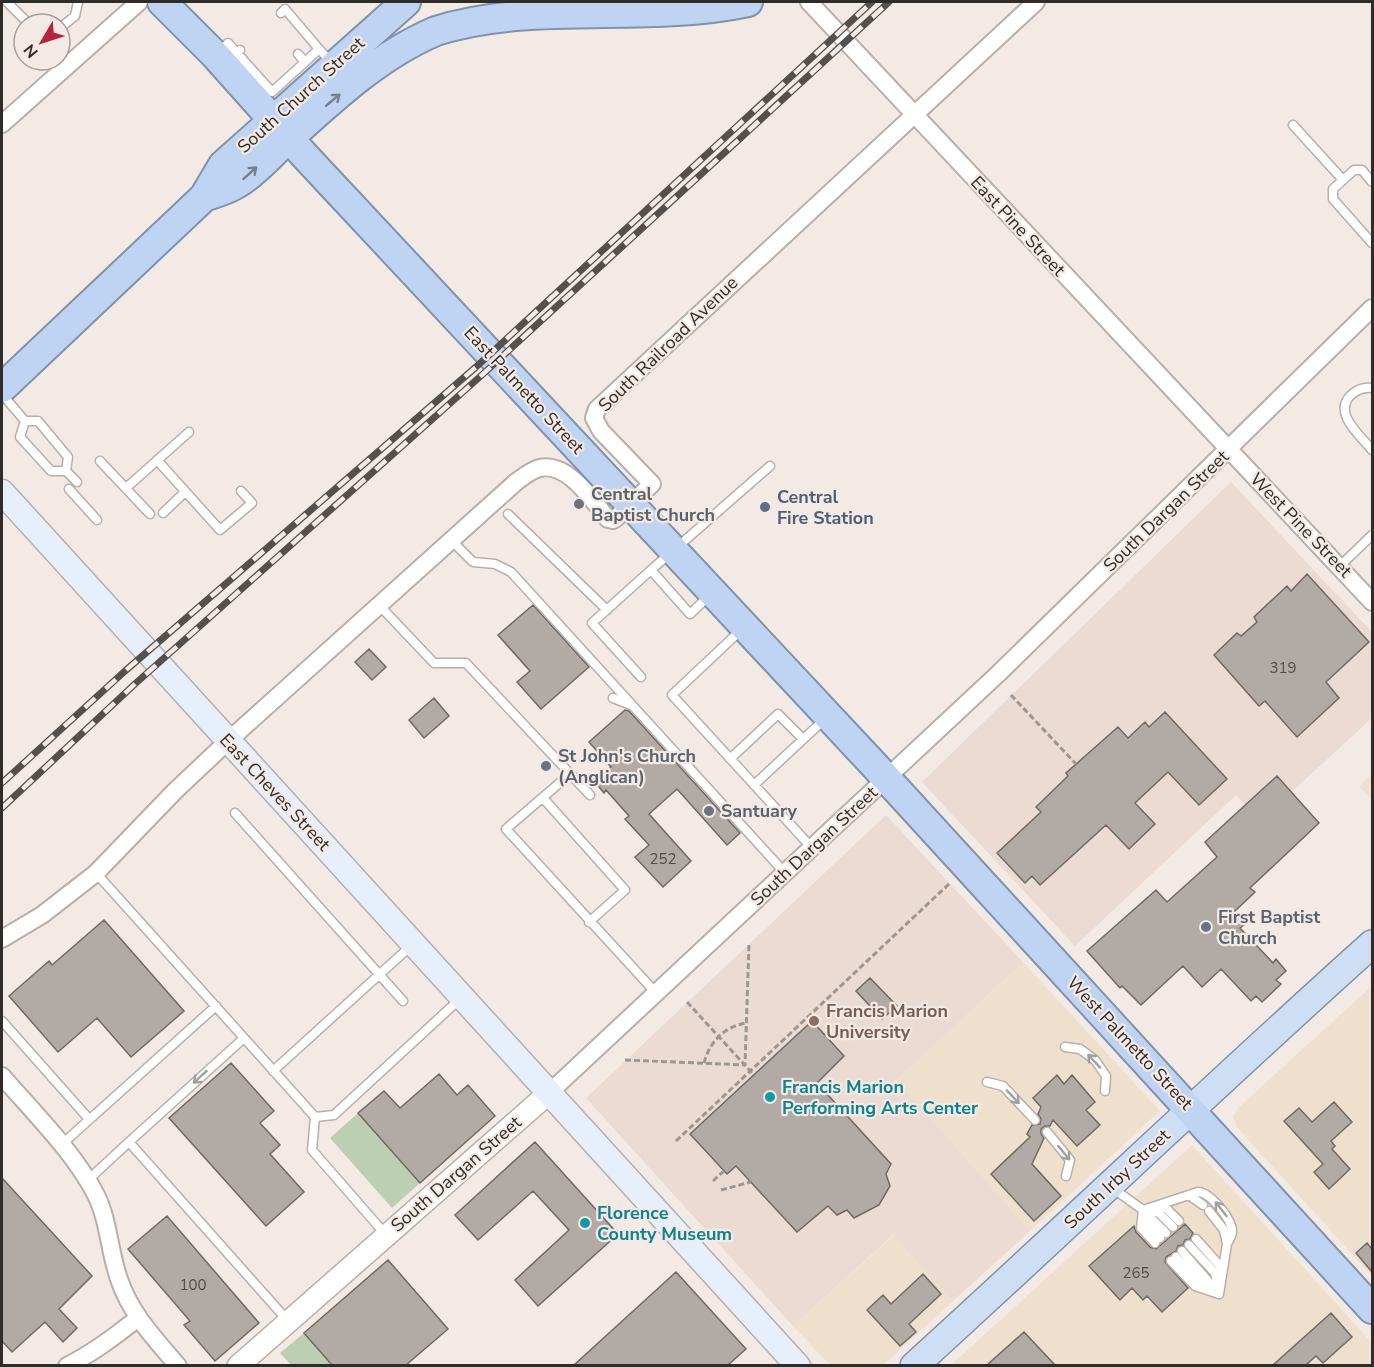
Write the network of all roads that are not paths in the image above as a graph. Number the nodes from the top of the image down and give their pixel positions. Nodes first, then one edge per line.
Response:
1 (78, 2) edge
2 (139, 2) edge
3 (162, 2) edge
4 (406, 2) edge
5 (747, 2) edge
6 (809, 2) edge
7 (1036, 2) edge
8 (500, 7) edge
9 (281, 13) dead end
10 (72, 18) edge
11 (298, 54) dead end
12 (327, 57) junction
13 (305, 62) junction
14 (299, 83) junction
15 (272, 114) junction
16 (914, 114) junction
17 (2, 124) edge
18 (1293, 125) dead end
19 (1343, 180) junction
20 (1372, 182) edge
21 (1372, 243) edge
22 (1372, 308) edge
23 (2, 388) edge
24 (1372, 388) edge
25 (2, 394) edge
26 (25, 421) junction
27 (189, 432) dead end
28 (1228, 449) junction
29 (1372, 450) edge
30 (100, 460) dead end
31 (157, 460) junction
32 (770, 466) dead end
33 (66, 471) junction
34 (77, 482) dead end
35 (126, 488) junction
36 (69, 489) dead end
37 (241, 491) dead end
38 (2, 492) edge
39 (185, 492) junction
40 (631, 505) junction
41 (163, 513) dead end
42 (150, 514) dead end
43 (508, 514) dead end
44 (97, 519) dead end
45 (1372, 535) edge
46 (451, 540) junction
47 (673, 550) junction
48 (1340, 566) junction
49 (651, 570) junction
50 (712, 592) junction
51 (1372, 602) edge
52 (379, 605) junction
53 (607, 610) junction
54 (745, 627) junction
55 (603, 673) junction
56 (641, 677) dead end
57 (601, 685) dead end
58 (613, 698) dead end
59 (632, 705) junction
60 (828, 716) junction
61 (802, 739) junction
62 (228, 741) junction
63 (730, 759) junction
64 (570, 774) junction
65 (886, 778) junction
66 (753, 785) junction
67 (590, 795) dead end
68 (543, 798) junction
69 (235, 813) dead end
70 (812, 848) junction
71 (96, 873) junction
72 (785, 873) junction
73 (589, 922) junction
74 (2, 939) edge
75 (414, 943) junction
76 (1372, 944) edge
77 (379, 975) junction
78 (656, 993) junction
79 (463, 996) junction
80 (403, 1001) dead end
81 (216, 1006) junction
82 (2, 1021) edge
83 (244, 1038) junction
84 (1065, 1047) dead end
85 (273, 1071) junction
86 (2, 1076) edge
87 (987, 1082) dead end
88 (1105, 1091) dead end
89 (550, 1092) junction
90 (1190, 1109) junction
91 (315, 1117) junction
92 (89, 1119) junction
93 (1035, 1119) dead end
94 (1047, 1132) dead end
95 (129, 1142) junction
96 (61, 1145) junction
97 (1066, 1176) dead end
98 (88, 1180) junction
99 (1109, 1186) junction
100 (1189, 1195) junction
101 (1143, 1210) junction
102 (1167, 1232) junction
103 (387, 1235) junction
104 (1227, 1244) junction
105 (1183, 1250) junction
106 (1219, 1294) junction
107 (1372, 1309) edge
108 (138, 1318) junction
109 (288, 1321) junction
110 (67, 1365) edge
111 (178, 1365) edge
112 (238, 1365) edge
113 (798, 1365) edge
114 (914, 1365) edge

1 - 10 lane
2 - 17 street
3 - 15 highway, East Palmetto Street
4 - 12 highway, South Church Street
5 - 8 highway
6 - 16 street, East Pine Street
7 - 16 street, South Railroad Avenue
15 -> 8 highway
9 - 12 lane
11 - 13 lane
12 - 13 lane
12 - 14 highway, South Church Street
13 - 14 lane
14 - 15 highway, South Church Street
15 - 23 highway, South Church Street
15 - 40 highway, East Palmetto Street
16 - 28 street, East Pine Street
16 - 40 street, South Railroad Avenue
18 - 19 lane
19 - 20 lane
19 - 21 lane
22 - 28 street, South Dargan Street
24 - 29 lane
25 - 26 lane
26 - 33 lane
26 - 33 lane
27 - 31 lane
28 - 48 street, West Pine Street
28 - 65 street, South Dargan Street
30 - 35 lane
31 - 35 lane
31 - 39 lane
32 - 47 lane
33 - 34 lane
35 - 42 lane
36 - 44 lane
37 - 39 lane
38 - 62 main road, East Cheves Street
39 - 41 lane
40 - 46 street, South Railroad Avenue
40 - 47 highway, East Palmetto Street
43 - 53 lane
45 - 48 lane
46 - 52 street, South Railroad Avenue
46 - 55 lane
47 - 49 lane
47 - 50 highway, East Palmetto Street
48 - 51 street, West Pine Street
49 - 50 lane
49 - 53 lane
50 - 54 highway, East Palmetto Street
52 - 62 street, South Railroad Avenue
52 - 64 lane
53 - 56 lane
54 - 60 highway, East Palmetto Street
54 - 63 lane
55 - 57 lane
55 - 59 lane
58 - 59 lane
59 - 72 lane
60 - 61 lane
60 - 65 highway, East Palmetto Street
61 - 63 lane
61 - 66 lane
62 - 71 street, South Railroad Avenue
62 - 75 main road, East Cheves Street
63 - 66 lane
64 - 67 lane
64 - 68 lane
65 - 70 street, South Dargan Street
65 - 90 highway, West Palmetto Street
66 - 70 lane
68 - 73 lane
68 - 73 lane
69 - 77 lane
70 - 72 street, South Dargan Street
71 - 74 street, South Railroad Avenue
71 - 81 lane
72 - 78 street, South Dargan Street
73 - 78 lane
75 - 77 lane
75 - 79 main road, East Cheves Street
76 - 90 main road, South Irby Street
77 - 80 lane
77 - 85 lane
78 - 89 street, South Dargan Street
79 - 89 main road, East Cheves Street
79 - 91 lane
81 - 83 lane
81 - 92 lane
82 - 92 lane
83 - 85 lane
83 -> 95 lane
88 -> 84 lane
85 - 91 lane
86 - 96 street
87 -> 93 lane
89 - 103 street, South Dargan Street
89 - 113 main road, East Cheves Street
90 - 99 main road, South Irby Street
90 - 107 highway, West Palmetto Street
91 - 103 lane
92 - 96 lane
94 -> 97 lane
95 - 98 lane
95 - 109 lane
96 - 98 street
98 - 108 street
99 - 101 lane
99 - 114 main road, South Irby Street
100 - 101 lane
100 - 104 lane
104 -> 100 lane
101 - 102 lane
101 - 102 lane
101 - 102 lane
103 - 109 street, South Dargan Street
104 - 106 lane
105 - 106 lane
105 - 106 lane
105 - 106 lane
108 - 110 street
108 - 111 street
109 - 112 street, South Dargan Street

